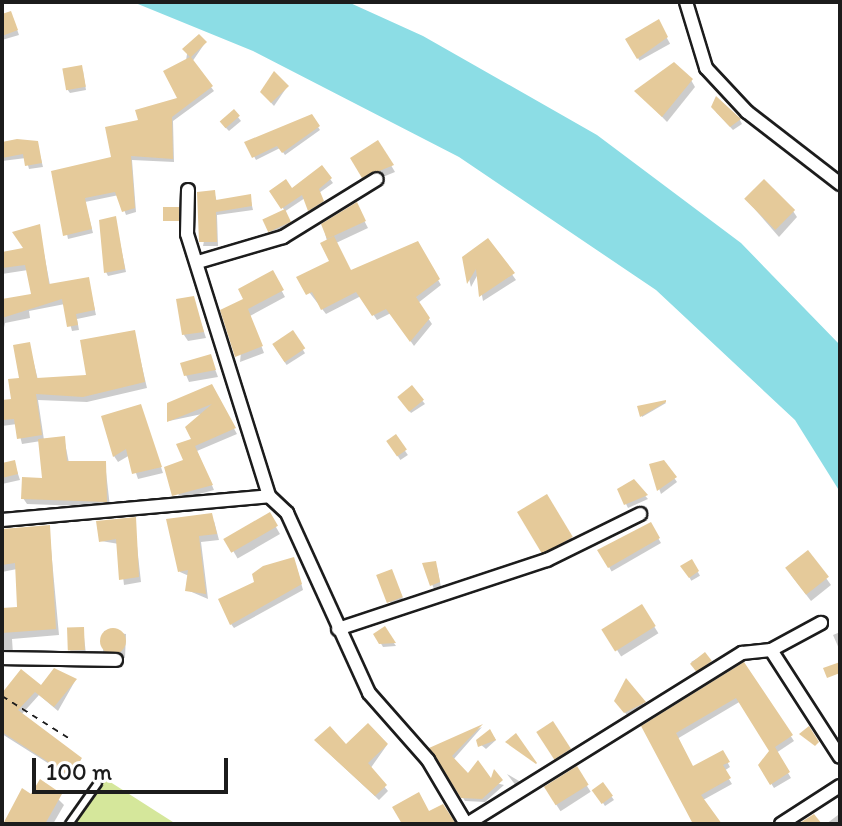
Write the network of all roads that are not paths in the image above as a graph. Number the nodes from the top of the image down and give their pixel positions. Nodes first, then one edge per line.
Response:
1 (686, 2) edge
2 (377, 179) dead end
3 (840, 184) edge
4 (188, 190) dead end
5 (198, 262) junction
6 (269, 496) junction
7 (640, 514) dead end
8 (2, 520) edge
9 (821, 623) dead end
10 (338, 629) junction
11 (771, 650) junction
12 (2, 658) edge
13 (116, 660) dead end
14 (840, 757) edge
15 (98, 783) dead end
16 (840, 786) edge
17 (69, 824) edge
18 (467, 824) edge
19 (781, 824) edge

1 - 3 street
2 - 5 street
4 - 5 street
5 - 6 street
6 - 8 street
6 - 10 street
7 - 10 street
9 - 11 street
10 - 18 street
11 - 14 street
11 - 18 street
12 - 13 street
15 - 17 lane
16 - 19 street

